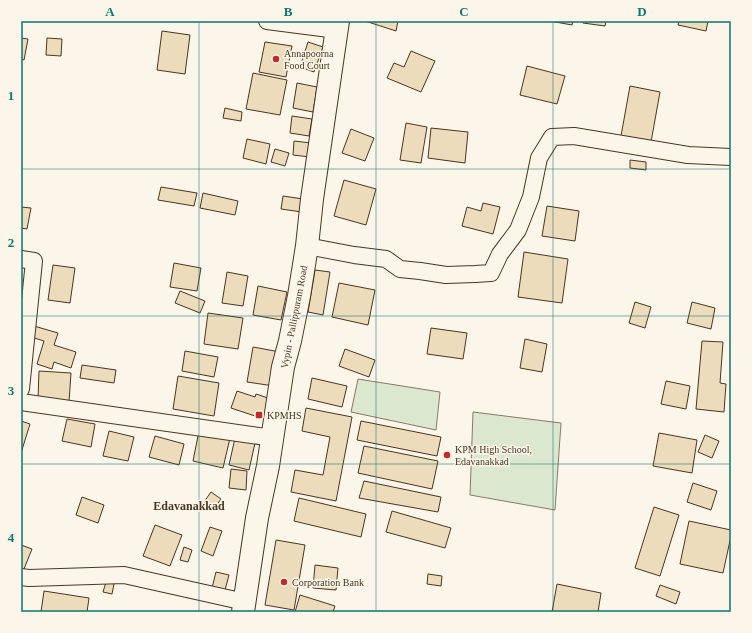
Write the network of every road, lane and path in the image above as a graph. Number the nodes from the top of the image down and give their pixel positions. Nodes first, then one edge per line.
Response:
1 (267, 21) edge
2 (338, 26) edge
3 (731, 157) edge
4 (307, 246) junction
5 (21, 259) edge
6 (21, 389) edge
7 (21, 402) edge
8 (273, 438) junction
9 (21, 577) edge
10 (244, 607) edge

1 - 2 street
2 - 4 main road, Vypin - Pallippuram Road
3 - 4 street
4 - 8 main road, Vypin - Pallippuram Road
5 - 6 street
7 - 8 street
8 - 10 main road, Vypin - Pallippuram Road
9 - 10 street

